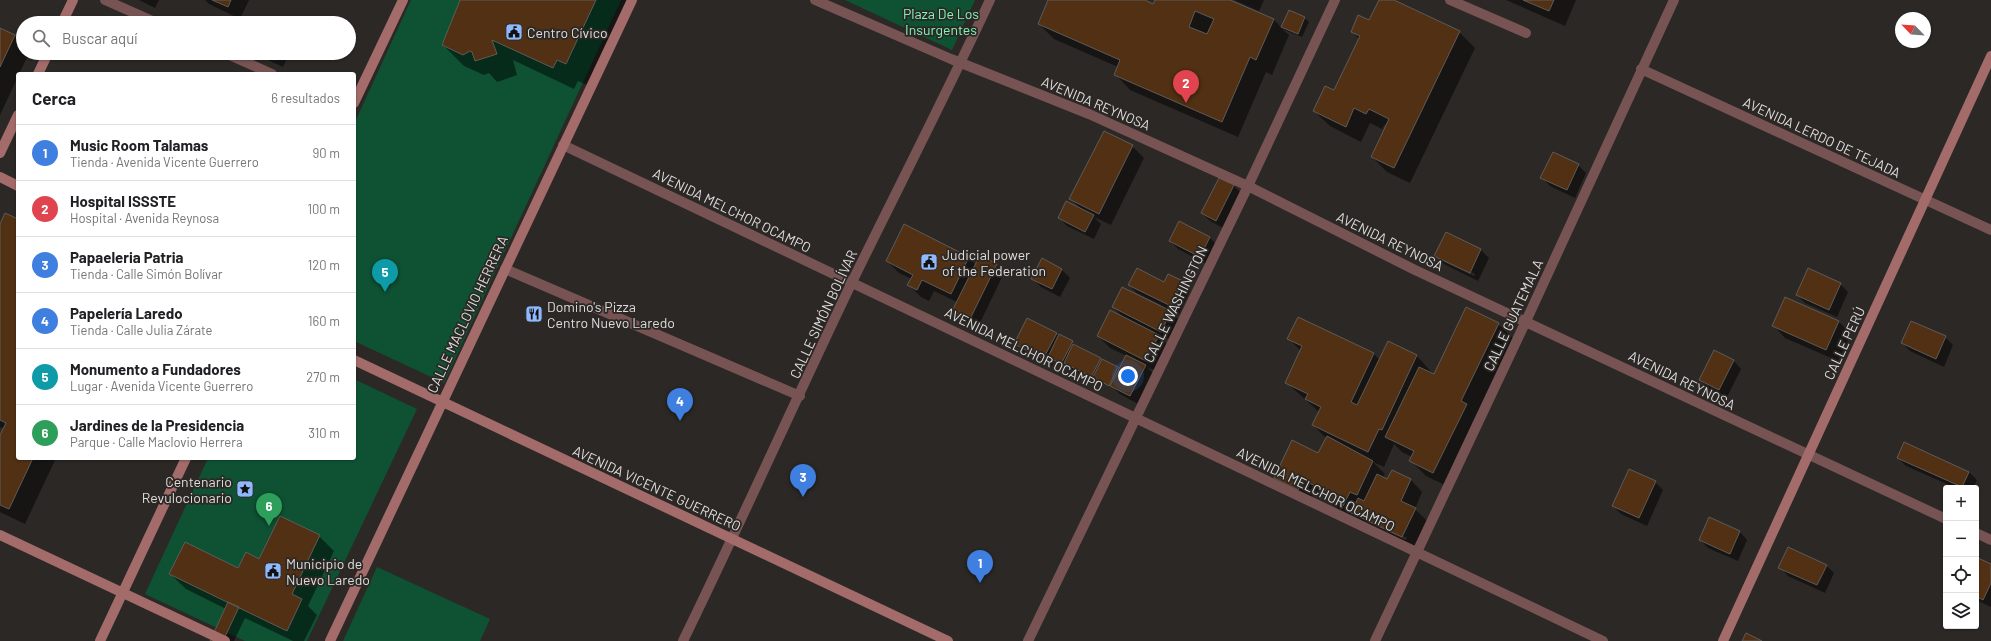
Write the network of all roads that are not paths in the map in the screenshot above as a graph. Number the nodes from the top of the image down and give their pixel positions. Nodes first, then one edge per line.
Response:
1 (73, 0) edge
2 (105, 0) edge
3 (403, 0) edge
4 (632, 0) edge
5 (815, 0) edge
6 (990, 0) edge
7 (1335, 0) edge
8 (1450, 0) edge
9 (1674, 0) edge
10 (65, 16) edge
11 (141, 16) edge
12 (1526, 32) dead end
13 (1991, 56) edge
14 (45, 60) edge
15 (241, 60) edge
16 (961, 63) junction
17 (1642, 69) junction
18 (39, 72) edge
19 (268, 72) edge
20 (356, 99) edge
21 (16, 119) edge
22 (563, 145) junction
23 (0, 153) edge
24 (0, 177) edge
25 (16, 185) edge
26 (1248, 186) junction
27 (1925, 200) junction
28 (1991, 230) edge
29 (505, 269) junction
30 (852, 283) junction
31 (1526, 321) junction
32 (356, 361) edge
33 (800, 396) junction
34 (442, 401) junction
35 (1135, 418) junction
36 (1808, 456) junction
37 (185, 460) edge
38 (1943, 519) edge
39 (1979, 534) edge
40 (0, 535) edge
41 (733, 539) junction
42 (1991, 540) edge
43 (1416, 552) junction
44 (123, 593) junction
45 (100, 641) edge
46 (225, 641) edge
47 (330, 641) edge
48 (683, 641) edge
49 (948, 641) edge
50 (1028, 641) edge
51 (1375, 641) edge
52 (1603, 641) edge
53 (1723, 641) edge

1 - 10 main road
2 - 11 street
3 - 20 main road
4 - 22 main road, CALLE MACLOVIO HERRERA
5 - 16 street, AVENIDA REYNOSA
6 - 16 street, CALLE SIMÓN BOLÍVAR
7 - 26 street, CALLE WASHINGTON
8 - 12 street
9 - 17 street, CALLE GUATEMALA
13 - 27 main road, CALLE PERÚ
14 - 18 main road
15 - 19 street
16 - 26 street, AVENIDA REYNOSA
16 - 30 street, CALLE SIMÓN BOLÍVAR
17 - 27 street, AVENIDA LERDO DE TEJADA
17 - 31 street, CALLE GUATEMALA
21 - 23 main road
22 - 29 main road, CALLE MACLOVIO HERRERA
22 - 30 street, AVENIDA MELCHOR OCAMPO
24 - 25 main road
26 - 31 street, AVENIDA REYNOSA
26 - 35 street, CALLE WASHINGTON
27 - 28 street, AVENIDA LERDO DE TEJADA
27 - 36 main road, CALLE PERÚ
29 - 33 street
29 - 34 main road, CALLE MACLOVIO HERRERA
30 - 33 street, CALLE SIMÓN BOLÍVAR
30 - 35 street, AVENIDA MELCHOR OCAMPO
31 - 36 street, AVENIDA REYNOSA
31 - 43 street, CALLE GUATEMALA
32 - 34 main road, AVENIDA VICENTE GUERRERO
33 - 41 street, CALLE SIMÓN BOLÍVAR
34 - 41 main road, AVENIDA VICENTE GUERRERO
34 - 47 main road, CALLE MACLOVIO HERRERA
35 - 43 street, AVENIDA MELCHOR OCAMPO
35 - 50 street, CALLE WASHINGTON
36 - 38 street, AVENIDA REYNOSA
36 - 53 main road, CALLE PERÚ
37 - 44 main road
39 - 42 street
40 - 44 main road
41 - 48 street, CALLE SIMÓN BOLÍVAR
41 - 49 main road, AVENIDA VICENTE GUERRERO
43 - 51 street, CALLE GUATEMALA
43 - 52 street, AVENIDA MELCHOR OCAMPO
44 - 45 main road
44 - 46 main road

